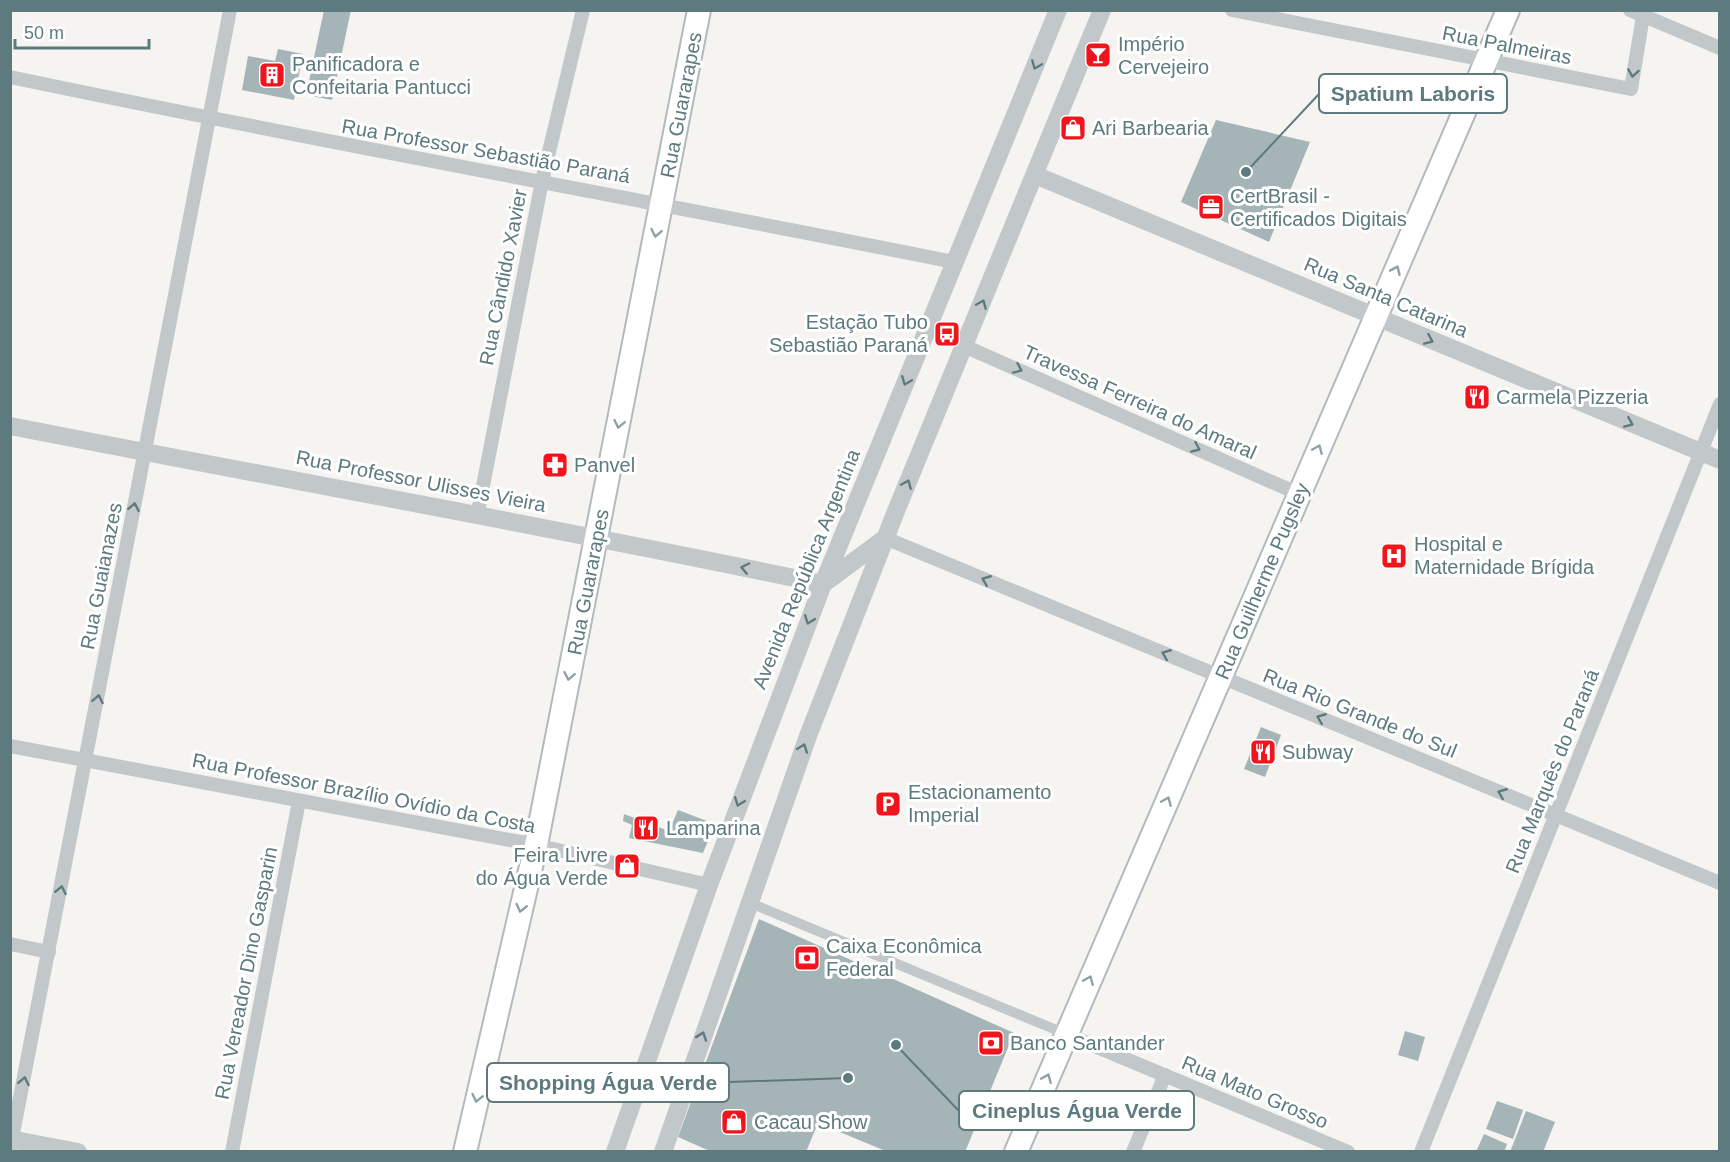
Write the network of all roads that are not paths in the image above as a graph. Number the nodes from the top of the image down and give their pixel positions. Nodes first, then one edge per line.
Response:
1 (230, 10) edge
2 (583, 10) edge
3 (699, 10) edge
4 (1058, 10) edge
5 (1102, 10) edge
6 (1232, 10) edge
7 (1508, 10) edge
8 (1636, 13) edge
9 (1719, 48) edge
10 (1488, 61) junction
11 (10, 77) edge
12 (208, 119) junction
13 (1035, 176) junction
14 (542, 181) junction
15 (662, 203) junction
16 (954, 262) junction
17 (1375, 317) junction
18 (964, 346) junction
19 (1719, 404) edge
20 (10, 426) edge
21 (144, 452) junction
22 (1700, 452) junction
23 (1719, 460) edge
24 (1299, 494) junction
25 (477, 517) junction
26 (597, 536) junction
27 (885, 538) junction
28 (823, 584) junction
29 (1220, 677) junction
30 (10, 746) edge
31 (87, 760) junction
32 (299, 801) junction
33 (1556, 815) junction
34 (536, 845) junction
35 (1719, 883) edge
36 (709, 885) junction
37 (748, 902) junction
38 (10, 944) edge
39 (49, 952) junction
40 (1066, 1034) junction
41 (1165, 1075) junction
42 (11, 1142) edge
43 (78, 1152) edge
44 (232, 1152) edge
45 (465, 1152) edge
46 (615, 1152) edge
47 (663, 1152) edge
48 (1016, 1152) edge
49 (1133, 1152) edge
50 (1348, 1152) edge
51 (1421, 1152) edge

1 - 12 street, Rua Guaianazes
2 - 14 street, Rua Cândido Xavier
3 - 15 main road, Rua Guararapes
4 -> 16 street, Avenida República Argentina
5 - 13 street
6 - 10 street, Rua Palmeiras
7 - 10 main road, Rua Guilherme Pugsley
8 - 9 street, Rua Palmeiras
8 -> 10 street, Rua Palmeiras
17 -> 10 main road, Rua Guilherme Pugsley
11 - 12 street, Rua Professor Sebastião Paraná
12 - 14 street, Rua Professor Sebastião Paraná
12 - 21 street, Rua Guaianazes
13 - 17 street, Rua Santa Catarina
18 -> 13 street
14 - 15 street, Rua Professor Sebastião Paraná
14 - 25 street, Rua Cândido Xavier
15 - 16 street, Rua Professor Sebastião Paraná
15 -> 26 main road, Rua Guararapes
16 -> 28 street, Avenida República Argentina
17 -> 22 street, Rua Santa Catarina
24 -> 17 main road, Rua Guilherme Pugsley
18 -> 24 street, Travessa Ferreira do Amaral
27 -> 18 street
19 - 22 street, Rua Marquês do Paraná
20 - 21 street, Rua Professor Ulisses Vieira
21 - 25 street, Rua Professor Ulisses Vieira
31 -> 21 street, Rua Guaianazes
22 - 23 street, Rua Santa Catarina
22 - 33 street, Rua Marquês do Paraná
24 - 29 main road, Rua Guilherme Pugsley
25 - 26 street, Rua Professor Ulisses Vieira
28 -> 26 street, Rua Professor Ulisses Vieira
26 -> 34 main road, Rua Guararapes
27 - 28 street
29 -> 27 street, Rua Rio Grande do Sul
37 -> 27 street
28 -> 36 street, Avenida República Argentina
33 -> 29 street, Rua Rio Grande do Sul
40 -> 29 main road, Rua Guilherme Pugsley
30 - 31 street, Rua Professor Brazílio Ovídio da Costa
31 - 32 street, Rua Professor Brazílio Ovídio da Costa
39 -> 31 street, Rua Guaianazes
32 - 34 street, Rua Professor Brazílio Ovídio da Costa
32 - 44 street, Rua Vereador Dino Gasparin
33 - 35 street, Rua Rio Grande do Sul
33 - 51 street, Rua Marquês do Paraná
34 - 36 street, Rua Professor Brazílio Ovídio da Costa
34 -> 45 main road, Rua Guararapes
36 - 46 street, Avenida República Argentina
37 - 40 street, Rua Mato Grosso
47 -> 37 street
38 - 39 street
42 -> 39 street, Rua Guaianazes
40 - 41 street, Rua Mato Grosso
48 -> 40 main road, Rua Guilherme Pugsley
41 - 49 street
41 - 50 street, Rua Mato Grosso
42 - 43 street

